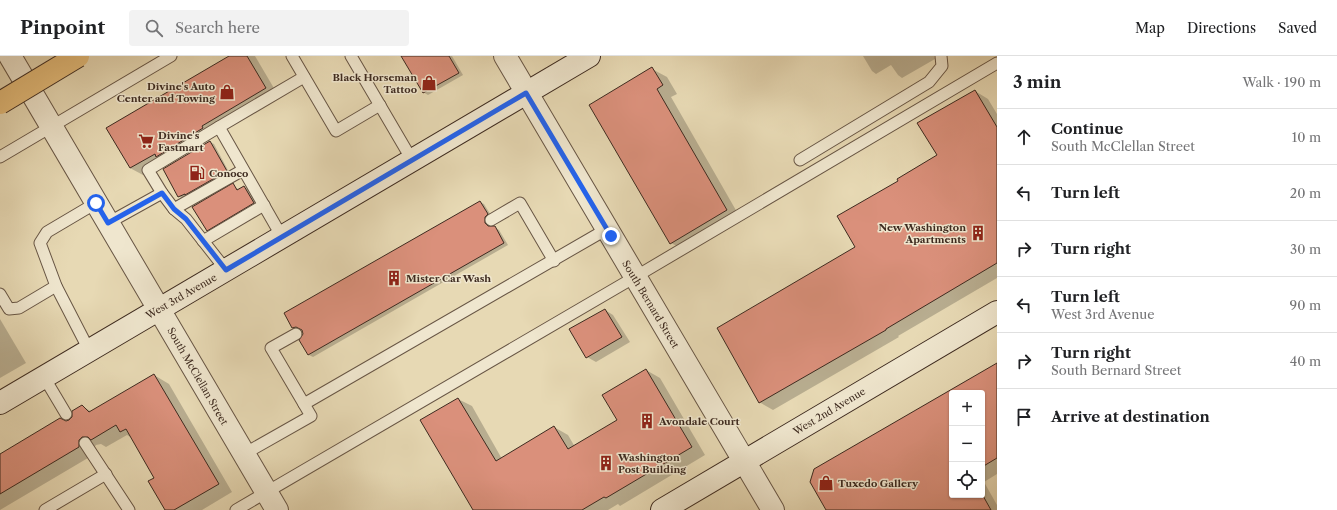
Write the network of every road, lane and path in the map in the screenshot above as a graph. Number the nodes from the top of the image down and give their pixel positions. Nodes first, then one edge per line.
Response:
1 (10, 56) edge
2 (78, 56) edge
3 (171, 56) edge
4 (292, 56) edge
5 (351, 56) edge
6 (506, 56) edge
7 (589, 56) edge
8 (941, 56) edge
9 (997, 63) edge
10 (304, 77) junction
11 (526, 93) junction
12 (0, 103) edge
13 (380, 105) junction
14 (52, 126) junction
15 (219, 128) junction
16 (0, 157) edge
17 (412, 160) junction
18 (800, 160) dead end
19 (243, 170) junction
20 (162, 193) junction
21 (96, 203) junction
22 (264, 205) junction
23 (174, 209) junction
24 (491, 220) dead end
25 (108, 223) junction
26 (607, 230) junction
27 (282, 237) junction
28 (203, 241) junction
29 (554, 261) junction
30 (226, 270) junction
31 (636, 277) junction
32 (56, 286) junction
33 (0, 294) edge
34 (159, 309) junction
35 (997, 312) edge
36 (296, 334) dead end
37 (89, 350) junction
38 (44, 377) junction
39 (0, 403) edge
40 (304, 404) junction
41 (66, 414) dead end
42 (86, 443) dead end
43 (244, 454) junction
44 (744, 461) junction
45 (106, 474) junction
46 (272, 501) edge
47 (45, 510) edge
48 (129, 510) edge
49 (236, 510) edge
50 (662, 510) edge
51 (773, 510) edge

1 - 14 main road, South McClellan Street
2 - 12 highway, bridge
3 - 14 lane
4 - 10 lane
5 - 13 lane
6 - 11 main road, South Bernard Street
7 - 11 main road, West 3rd Avenue
8 - 18 lane
9 - 31 lane
10 - 13 lane
10 - 15 lane
11 - 17 main road, West 3rd Avenue
11 - 26 main road, South Bernard Street
13 - 17 lane
14 - 16 lane
14 - 21 main road, South McClellan Street
15 - 19 lane
15 - 20 lane
17 - 27 main road, West 3rd Avenue
19 - 22 lane
19 - 23 lane
20 - 23 lane
20 - 25 lane
21 - 25 main road, South McClellan Street
21 - 32 lane
22 - 27 lane
22 - 28 lane
23 - 28 lane
24 - 29 lane
25 - 34 main road, South McClellan Street
26 - 29 lane
26 - 31 main road, South Bernard Street
27 - 30 main road, West 3rd Avenue
28 - 30 lane
29 - 40 lane
30 - 34 main road, West 3rd Avenue
31 - 44 main road, South Bernard Street
31 - 46 lane
32 - 33 lane
32 - 37 lane
34 - 37 main road, West 3rd Avenue
34 - 43 main road, South McClellan Street
35 - 44 main road, West 2nd Avenue
36 - 40 lane
37 - 38 main road, West 3rd Avenue
38 - 39 main road, West 3rd Avenue
38 - 41 lane
40 - 43 lane
42 - 45 lane
43 - 46 main road, South McClellan Street
44 - 50 main road, West 2nd Avenue
44 - 51 main road, South Bernard Street
45 - 47 lane
45 - 48 lane
46 - 49 lane

